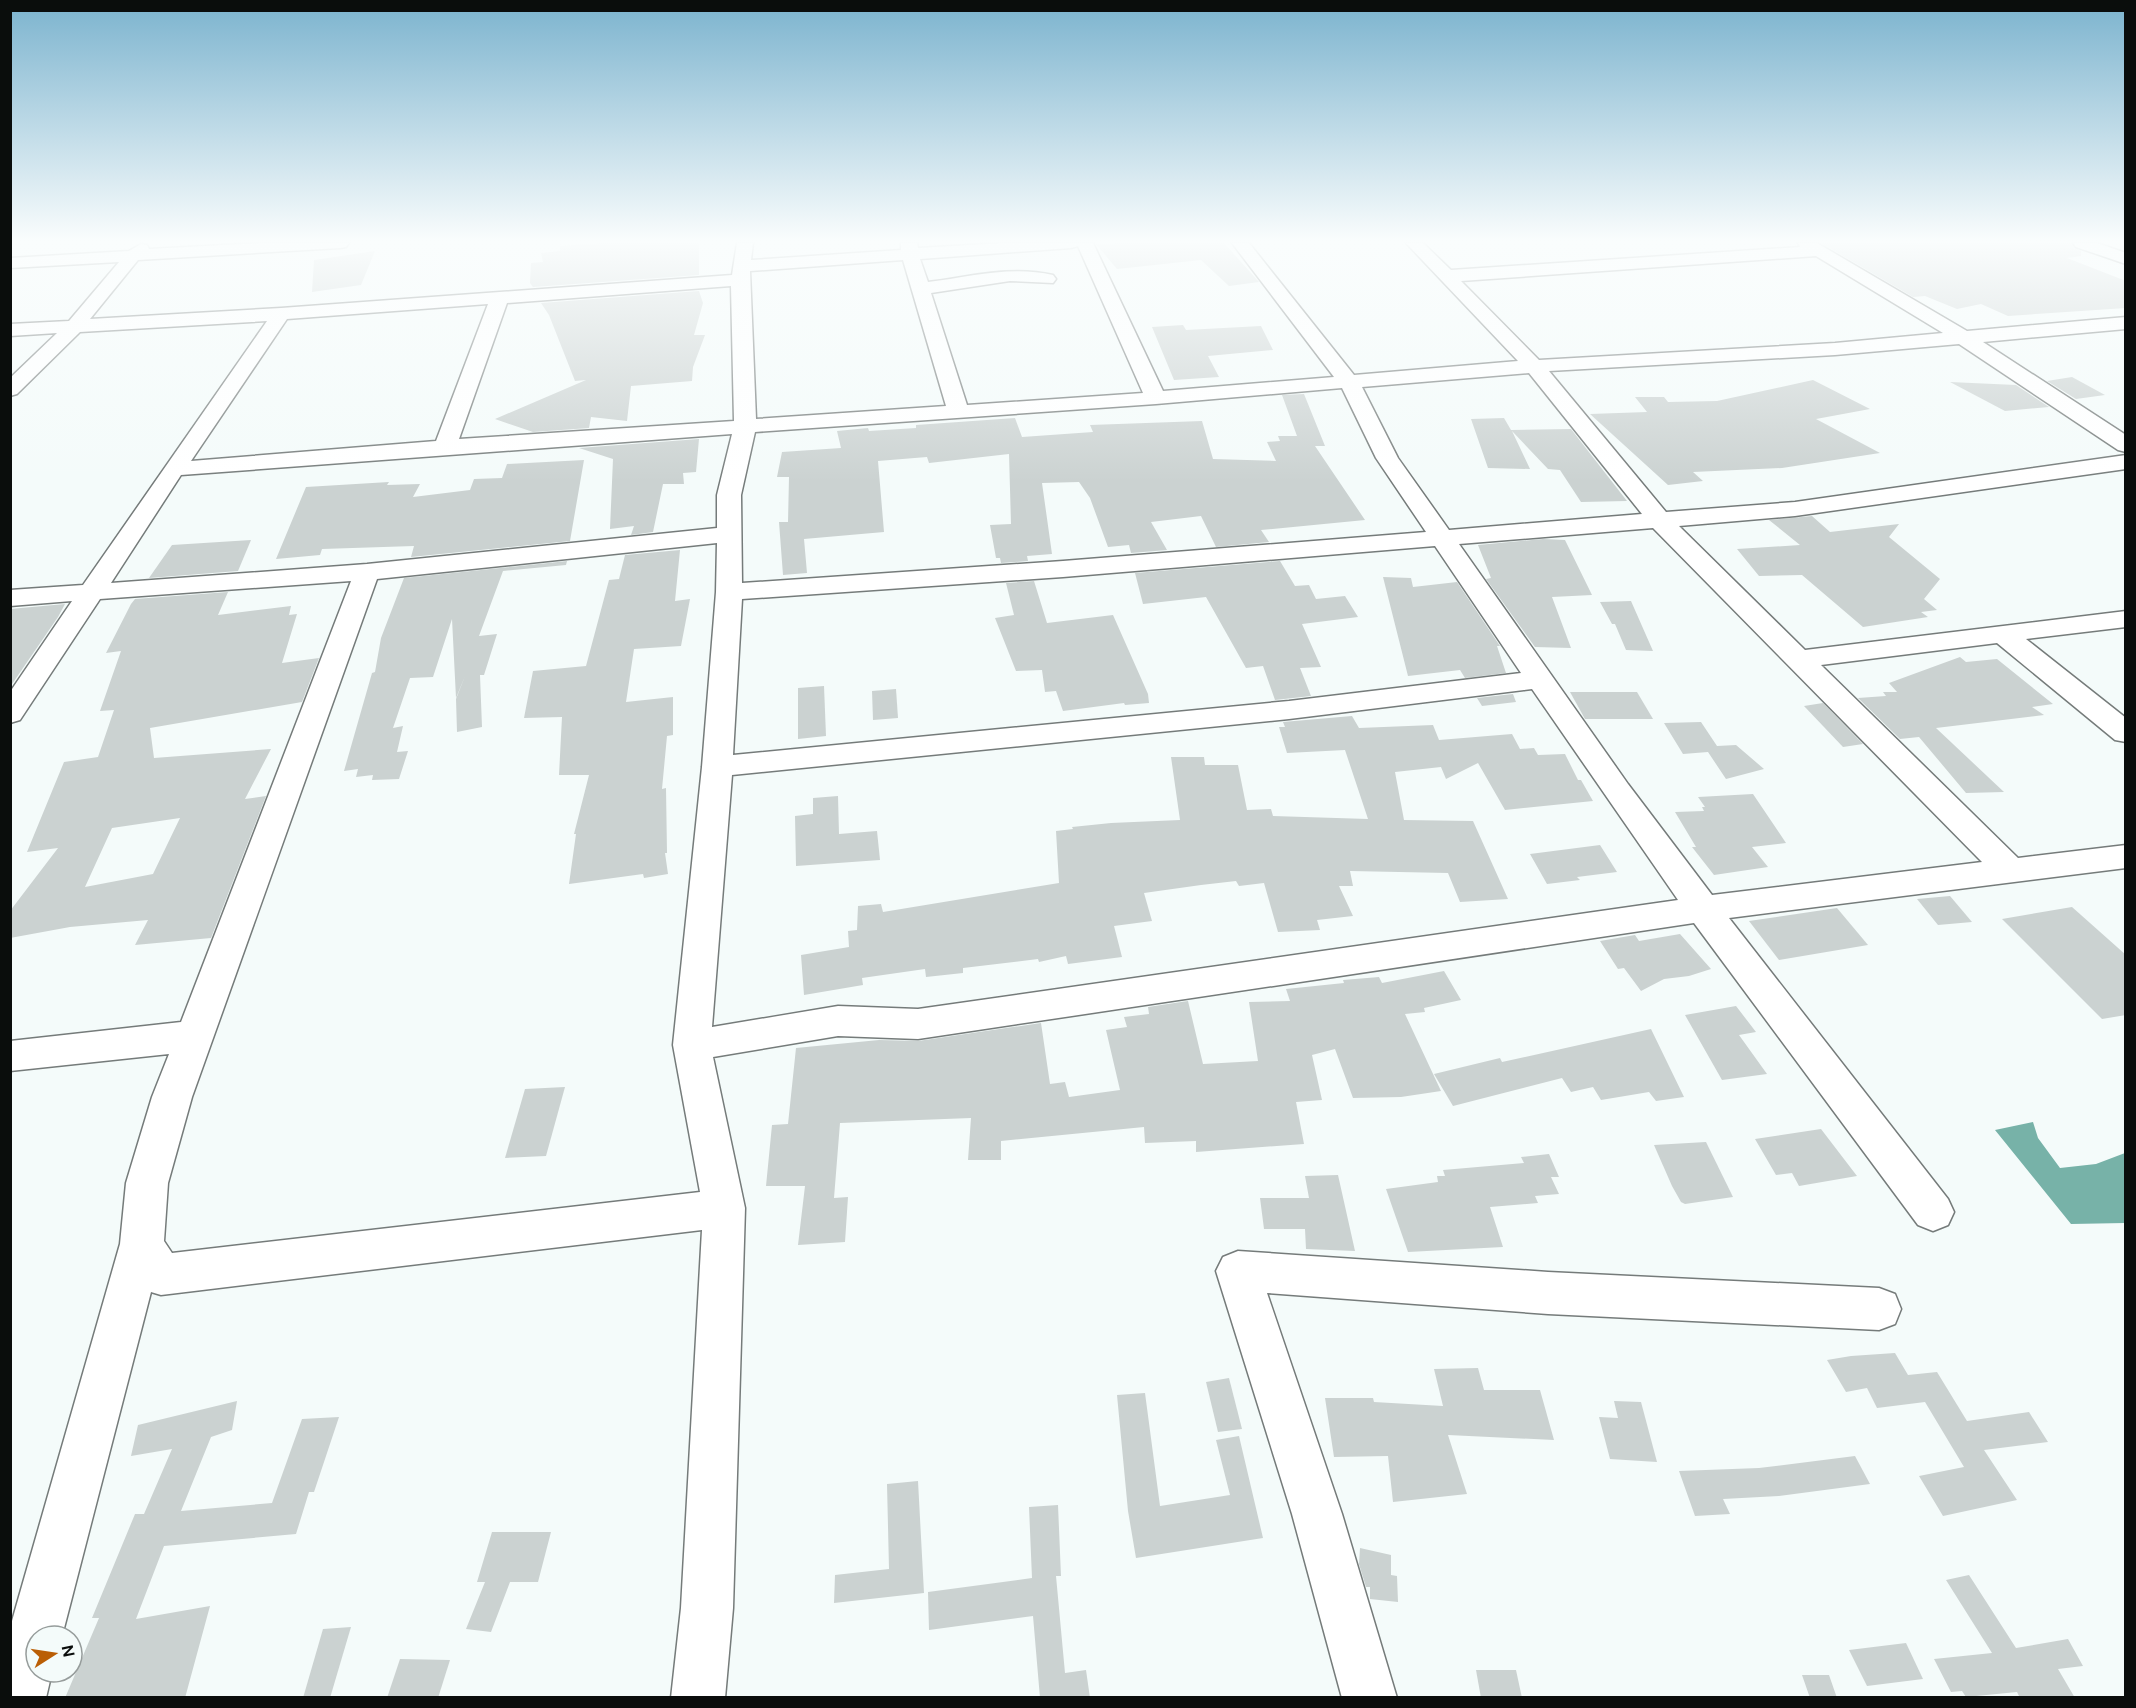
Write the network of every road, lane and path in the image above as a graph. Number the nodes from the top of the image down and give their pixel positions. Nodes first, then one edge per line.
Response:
1 (78, 323) edge
2 (132, 323) edge
3 (275, 323) edge
4 (491, 323) edge
5 (744, 323) edge
6 (931, 323) edge
7 (1122, 323) edge
8 (1303, 323) edge
9 (1493, 323) edge
10 (1938, 323) edge
11 (2126, 323) edge
12 (75, 326) junction
13 (10, 330) edge
14 (1964, 338) junction
15 (1534, 366) junction
16 (1350, 383) junction
17 (10, 390) edge
18 (1156, 398) junction
19 (959, 412) junction
20 (745, 427) junction
21 (2120, 438) edge
22 (445, 447) junction
23 (2126, 462) edge
24 (174, 469) junction
25 (1659, 520) junction
26 (729, 534) junction
27 (1441, 538) junction
28 (367, 572) junction
29 (92, 591) junction
30 (729, 592) junction
31 (10, 598) edge
32 (2126, 619) edge
33 (2001, 633) junction
34 (1799, 659) junction
35 (1538, 680) junction
36 (10, 714) edge
37 (2126, 733) edge
38 (717, 767) junction
39 (2126, 856) edge
40 (2011, 871) junction
41 (1703, 909) junction
42 (195, 1036) junction
43 (692, 1045) junction
44 (10, 1056) edge
45 (724, 1208) junction
46 (1933, 1212) dead end
47 (142, 1244) junction
48 (1879, 1309) dead end
49 (18, 1698) edge
50 (698, 1698) edge
51 (1370, 1698) edge

1 - 12 street
2 - 12 street
3 - 24 street
4 - 22 street
5 - 20 street
6 - 19 street
7 - 18 street
8 - 16 street
9 - 15 street
10 - 14 street
11 - 14 street
12 - 13 street
12 - 17 street
14 - 15 street
14 - 21 street
15 - 16 street
15 - 25 street
16 - 18 street
16 - 27 street
18 - 19 street
19 - 20 street
20 - 22 street
20 - 26 street
22 - 24 street
23 - 25 street
24 - 29 street
25 - 27 street
25 - 34 street
26 - 28 street
26 - 30 street
27 - 30 street
27 - 35 street
28 - 29 street
28 - 42 street
29 - 31 street
29 - 36 street
30 - 38 street
32 - 33 street
33 - 34 street
33 - 37 street
34 - 40 street
35 - 38 street
35 - 41 street
38 - 43 street
39 - 40 street
40 - 41 street
41 - 43 street
41 - 46 street
42 - 44 street
42 - 47 street
43 - 45 street
45 - 47 street
45 - 50 street
47 - 49 street
48 - 51 street

